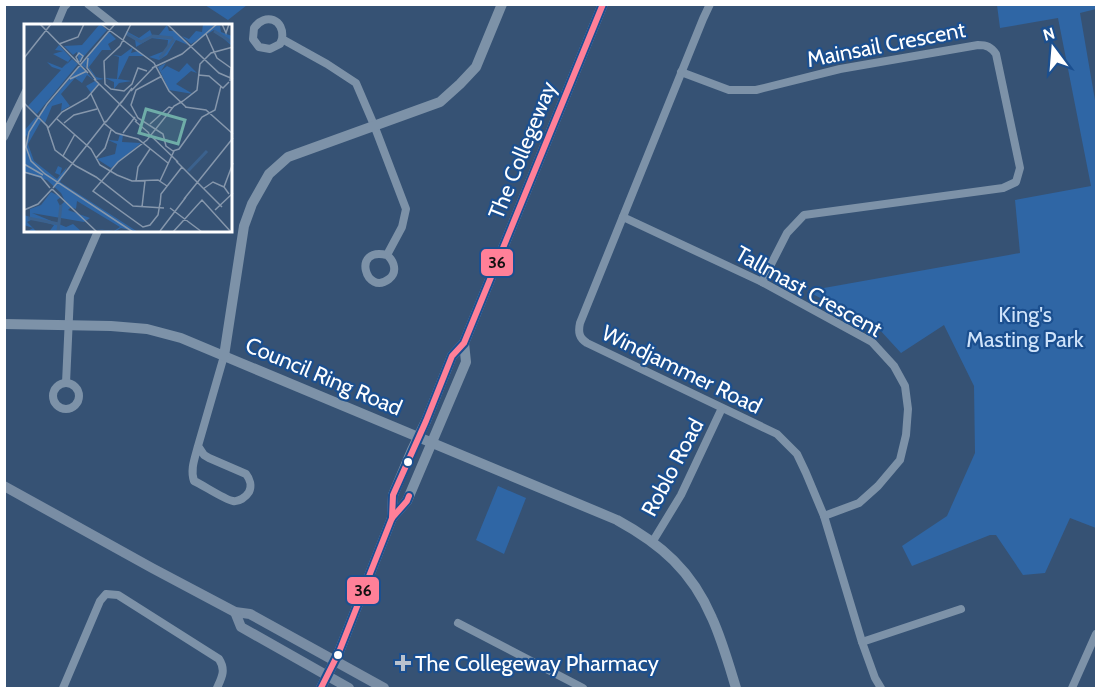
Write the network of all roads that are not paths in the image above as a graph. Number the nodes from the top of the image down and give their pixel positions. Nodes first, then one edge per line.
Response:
1 (67, 4) edge
2 (88, 4) edge
3 (502, 4) edge
4 (603, 4) edge
5 (710, 4) edge
6 (57, 24) edge
7 (113, 24) edge
8 (282, 39) dead end
9 (681, 72) junction
10 (24, 95) edge
11 (374, 125) junction
12 (4, 137) edge
13 (623, 217) junction
14 (98, 232) edge
15 (387, 255) dead end
16 (762, 282) junction
17 (4, 324) edge
18 (69, 325) junction
19 (464, 343) junction
20 (224, 356) junction
21 (66, 383) dead end
22 (722, 408) junction
23 (418, 436) junction
24 (432, 442) junction
25 (198, 446) junction
26 (4, 486) edge
27 (824, 516) junction
28 (392, 518) junction
29 (652, 541) junction
30 (962, 609) dead end
31 (235, 612) junction
32 (458, 623) dead end
33 (1096, 634) edge
34 (862, 642) junction
35 (335, 661) junction
36 (327, 676) junction
37 (63, 688) edge
38 (217, 688) edge
39 (321, 688) edge
40 (349, 688) edge
41 (384, 688) edge
42 (583, 688) edge
43 (736, 688) edge
44 (881, 688) edge
45 (1072, 688) edge

1 - 6 street
2 - 7 street
3 - 11 street
4 - 19 street, The Collegeway
5 - 9 street, Windjammer Road
8 - 11 street
9 - 13 street, Windjammer Road
9 - 16 street, Mainsail Crescent
10 - 12 street
11 - 15 street
11 - 20 street
13 - 16 street, Tallmast Crescent
13 - 22 street, Windjammer Road
14 - 18 street
16 - 27 street, Tallmast Crescent
17 - 18 street, Council Ring Road
18 - 20 street, Council Ring Road
18 - 21 street
19 - 23 street, The Collegeway
19 - 24 street, The Collegeway
20 - 23 street, Council Ring Road
20 - 25 street
22 - 27 street, Windjammer Road
22 - 29 street, Roblo Road
23 - 24 street, Council Ring Road
23 - 28 street, The Collegeway
24 - 28 street, The Collegeway
24 - 29 street, Council Ring Road
25 - 25 street
26 - 31 main road
27 - 34 street, Windjammer Road
28 - 35 street, The Collegeway
29 - 43 street, Council Ring Road
30 - 34 street
31 - 35 main road
31 - 36 main road
32 - 42 street
33 - 45 street
34 - 44 street, Windjammer Road
35 - 36 street, The Collegeway
35 - 41 main road
36 - 39 street, The Collegeway
36 - 40 main road
37 - 38 street

